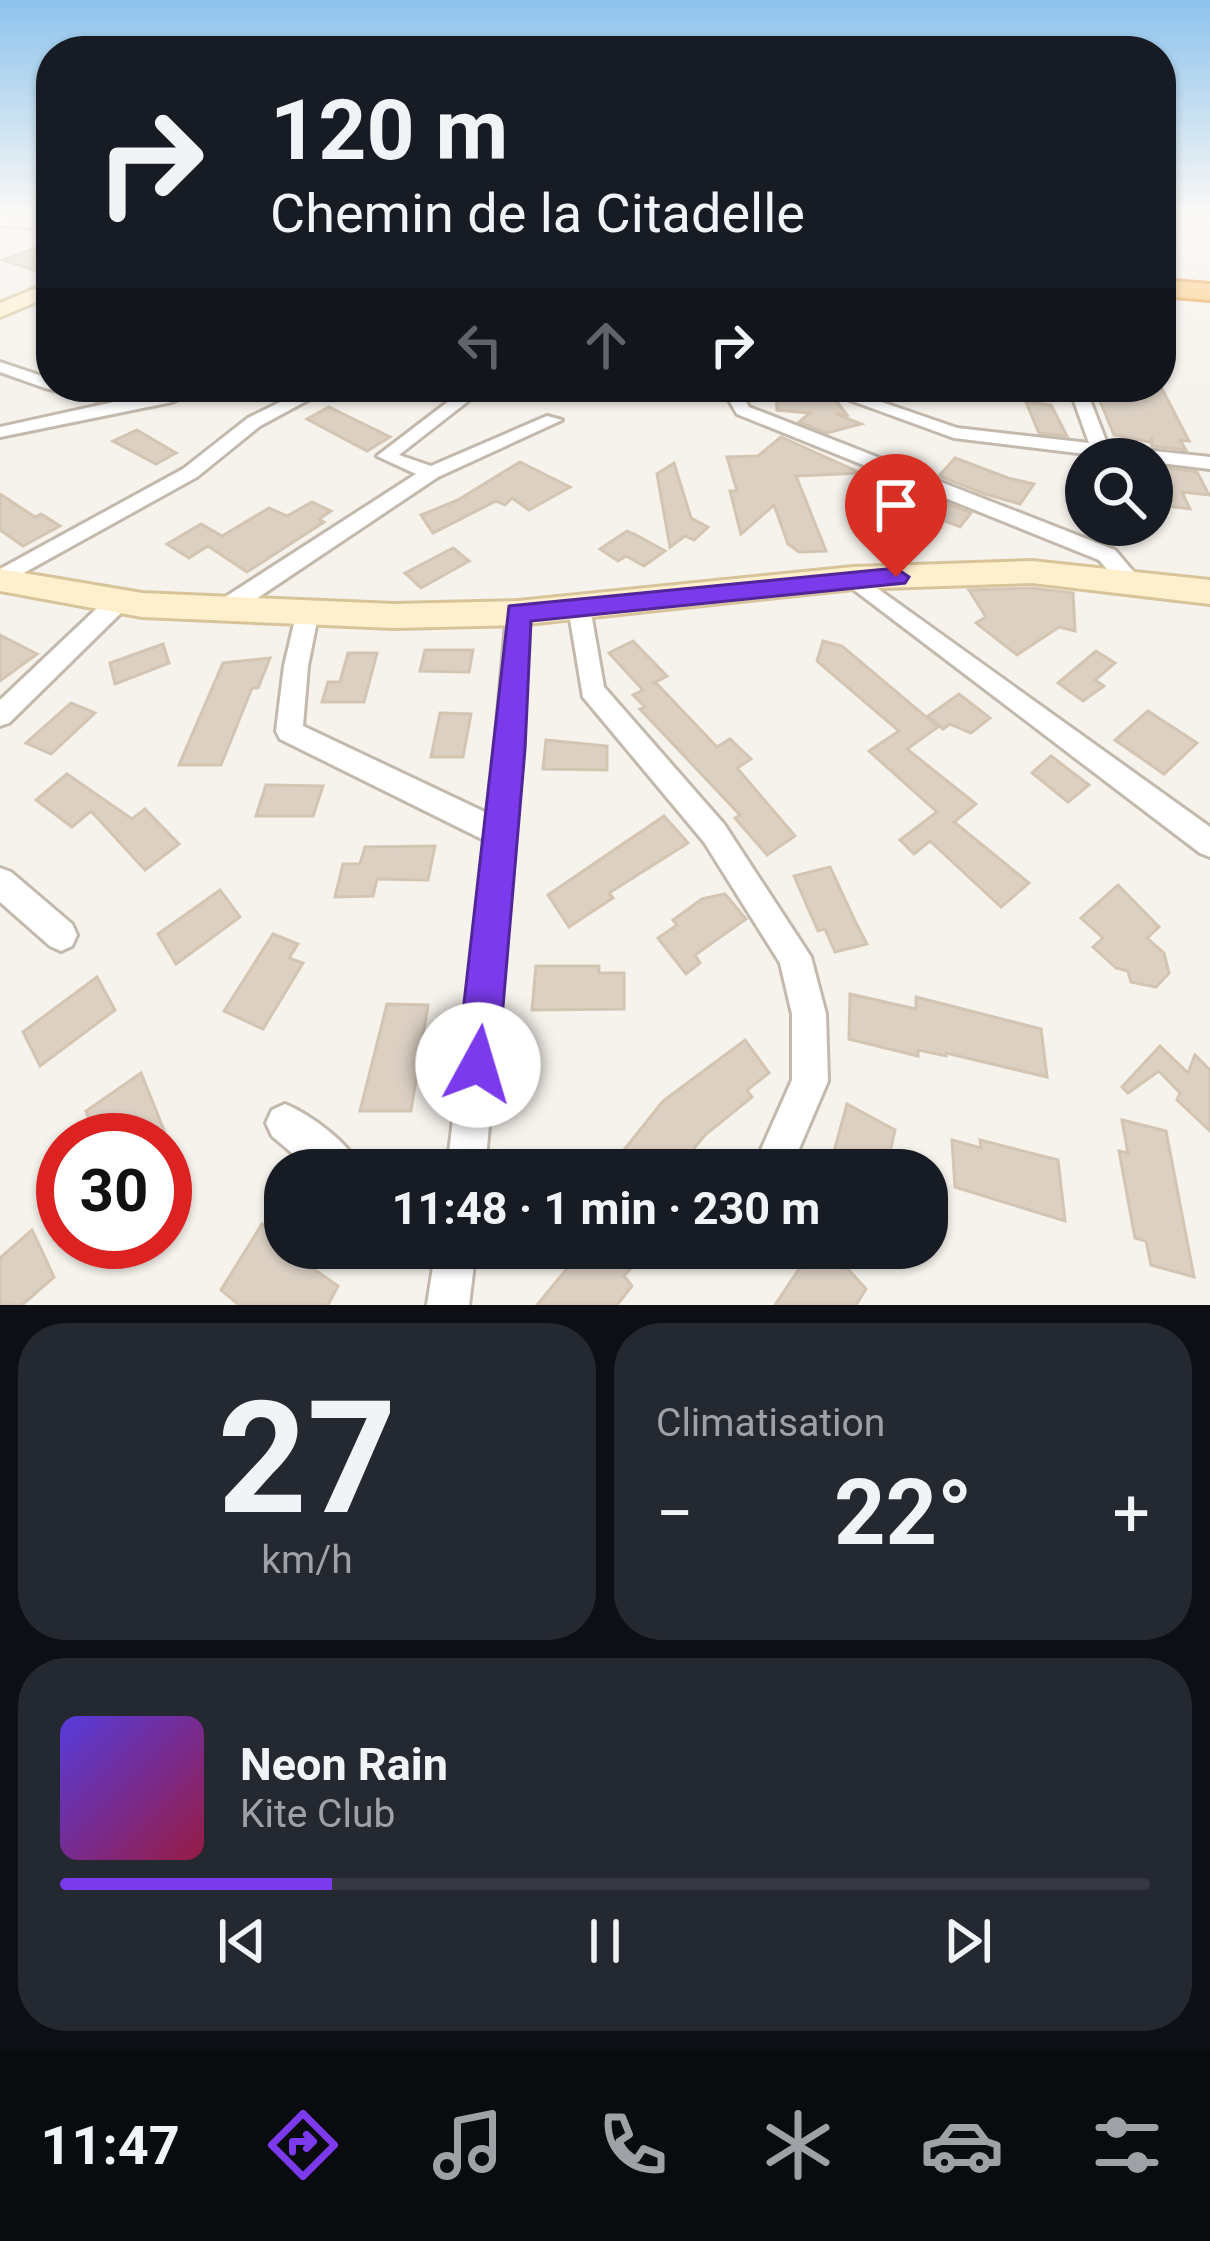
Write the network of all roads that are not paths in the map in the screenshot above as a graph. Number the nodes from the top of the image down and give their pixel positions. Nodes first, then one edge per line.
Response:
1 (1176, 285) edge
2 (1210, 288) edge
3 (36, 296) edge
4 (0, 311) edge
5 (0, 367) edge
6 (36, 379) edge
7 (147, 402) edge
8 (295, 402) edge
9 (458, 402) dead end
10 (738, 402) edge
11 (865, 402) edge
12 (886, 402) edge
13 (1083, 402) edge
14 (885, 409) junction
15 (553, 420) dead end
16 (0, 432) edge
17 (1096, 438) edge
18 (1065, 445) edge
19 (1173, 458) edge
20 (1210, 463) edge
21 (431, 473) junction
22 (853, 578) junction
23 (0, 579) edge
24 (1132, 583) junction
25 (1210, 592) edge
26 (119, 601) junction
27 (579, 607) junction
28 (226, 608) junction
29 (308, 611) junction
30 (518, 613) junction
31 (0, 716) edge
32 (500, 834) junction
33 (1210, 844) edge
34 (0, 882) edge
35 (61, 935) dead end
36 (285, 1123) dead end
37 (317, 1149) edge
38 (468, 1149) edge
39 (780, 1149) edge
40 (449, 1269) edge
41 (448, 1305) edge

1 - 2 highway
3 - 4 street
5 - 6 street
7 - 16 street
8 - 23 street
9 - 21 street
10 - 24 street
11 - 14 street
12 - 14 street
13 - 17 street
14 - 18 street
15 - 21 street
19 - 20 street
21 - 28 street
22 - 24 street
22 - 27 street
22 - 33 street
23 - 26 street
24 - 25 street
26 - 28 street
26 - 31 street
27 - 30 street
27 - 39 street
28 - 29 street
29 - 30 street
29 - 32 street
30 - 32 street
32 - 38 street
34 - 35 street
36 - 37 street
40 - 41 street

